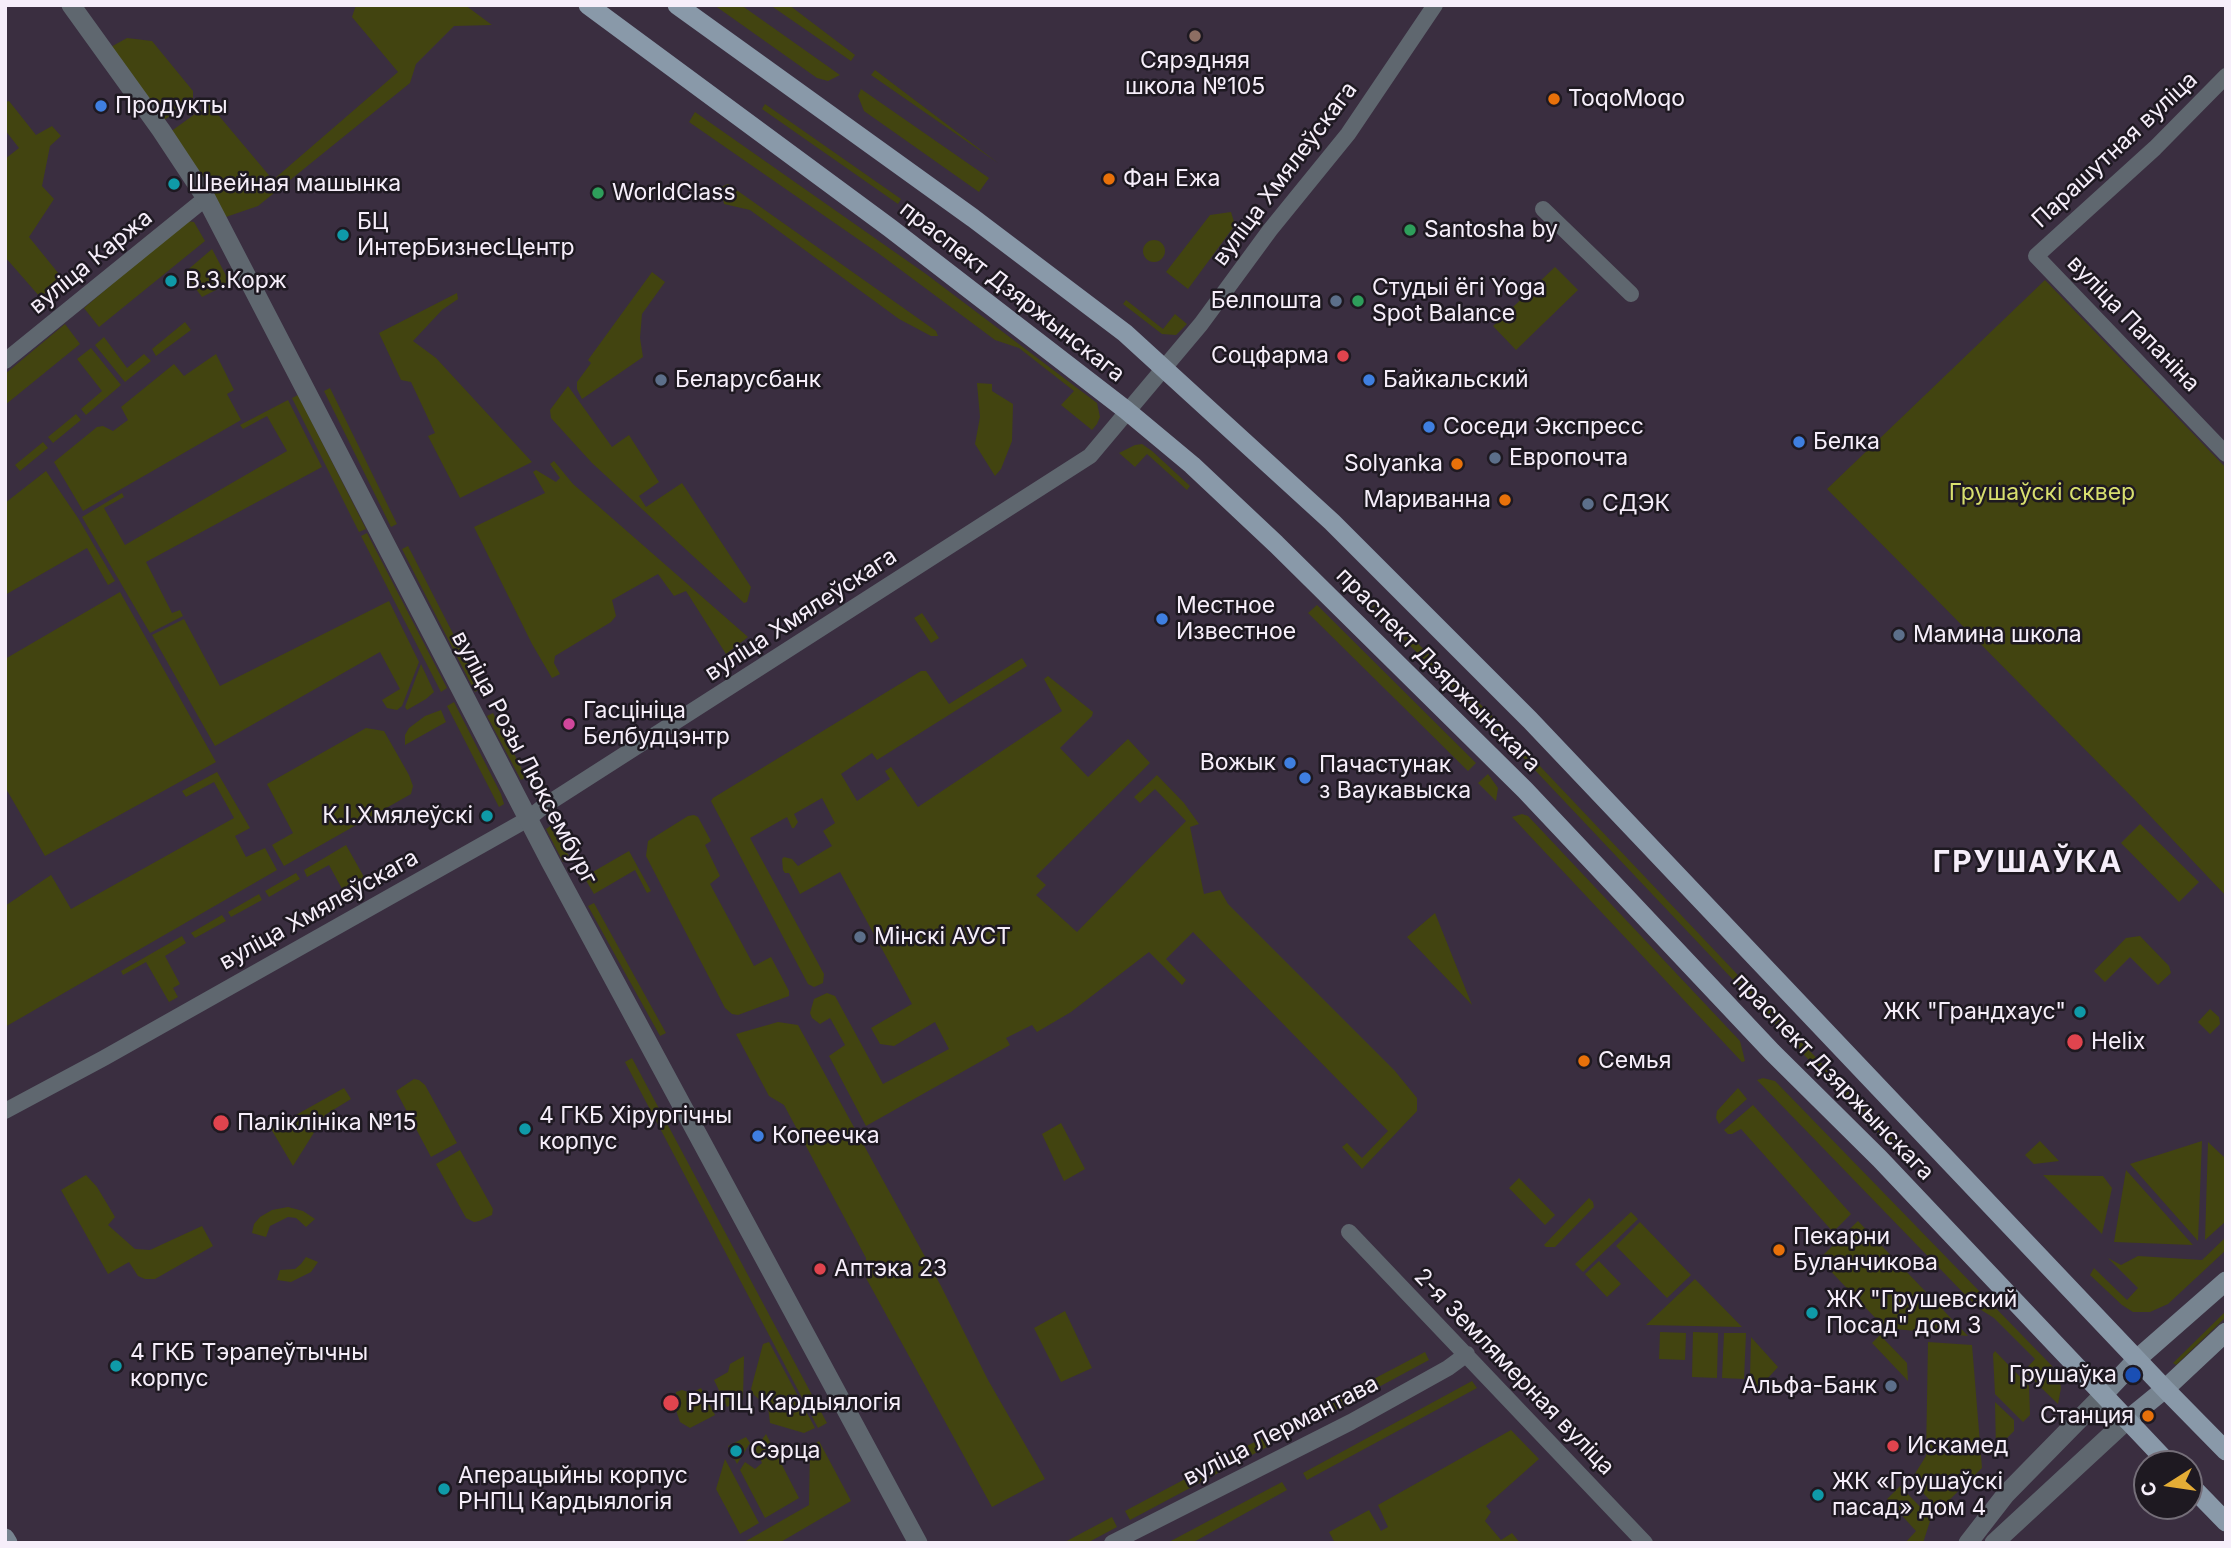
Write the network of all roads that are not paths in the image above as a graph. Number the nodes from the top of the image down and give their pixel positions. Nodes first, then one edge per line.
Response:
1 (72, 5) edge
2 (588, 5) edge
3 (677, 5) edge
4 (1435, 5) edge
5 (2226, 76) edge
6 (206, 198) junction
7 (1543, 209) dead end
8 (2036, 256) joint
9 (1631, 294) dead end
10 (5, 362) edge
11 (1163, 370) junction
12 (1126, 411) junction
13 (2226, 454) edge
14 (528, 819) junction
15 (5, 1111) edge
16 (1349, 1232) dead end
17 (2226, 1280) edge
18 (2226, 1332) edge
19 (1467, 1354) junction
20 (2137, 1359) junction
21 (2165, 1389) junction
22 (2104, 1394) junction
23 (2127, 1420) junction
24 (2156, 1450) edge
25 (2226, 1451) edge
26 (2203, 1499) edge
27 (2226, 1522) edge
28 (918, 1543) edge
29 (1112, 1543) edge
30 (1645, 1543) edge
31 (1968, 1543) edge
32 (1994, 1543) edge

1 - 6 street, вуліца Розы Люксембург
2 - 12 main road, праспект Дзяржынскага
3 - 11 main road, праспект Дзяржынскага
4 - 11 street, вуліца Хмялеўскага
5 - 8 street, Парашутная вуліца
6 - 10 street, вуліца Каржа
6 - 14 street, вуліца Розы Люксембург
7 - 9 street
8 - 13 street, вуліца Папаніна
11 - 12 street, вуліца Хмялеўскага
11 - 20 main road, праспект Дзяржынскага
12 - 14 street, вуліца Хмялеўскага
12 - 22 main road, праспект Дзяржынскага
14 - 15 street, вуліца Хмялеўскага
14 - 28 street, вуліца Розы Люксембург
16 - 19 street, 2-я Землямерная вуліца
17 - 20 main road
18 - 21 main road
19 - 29 street, вуліца Лермантава
19 - 30 street, 2-я Землямерная вуліца
20 - 21 main road, праспект Дзяржынскага
20 - 22 main road
21 - 23 main road
21 - 25 main road, праспект Дзяржынскага
22 - 23 main road, праспект Дзяржынскага
22 - 31 street
23 - 24 main road, праспект Дзяржынскага
23 - 32 street
26 - 27 main road

